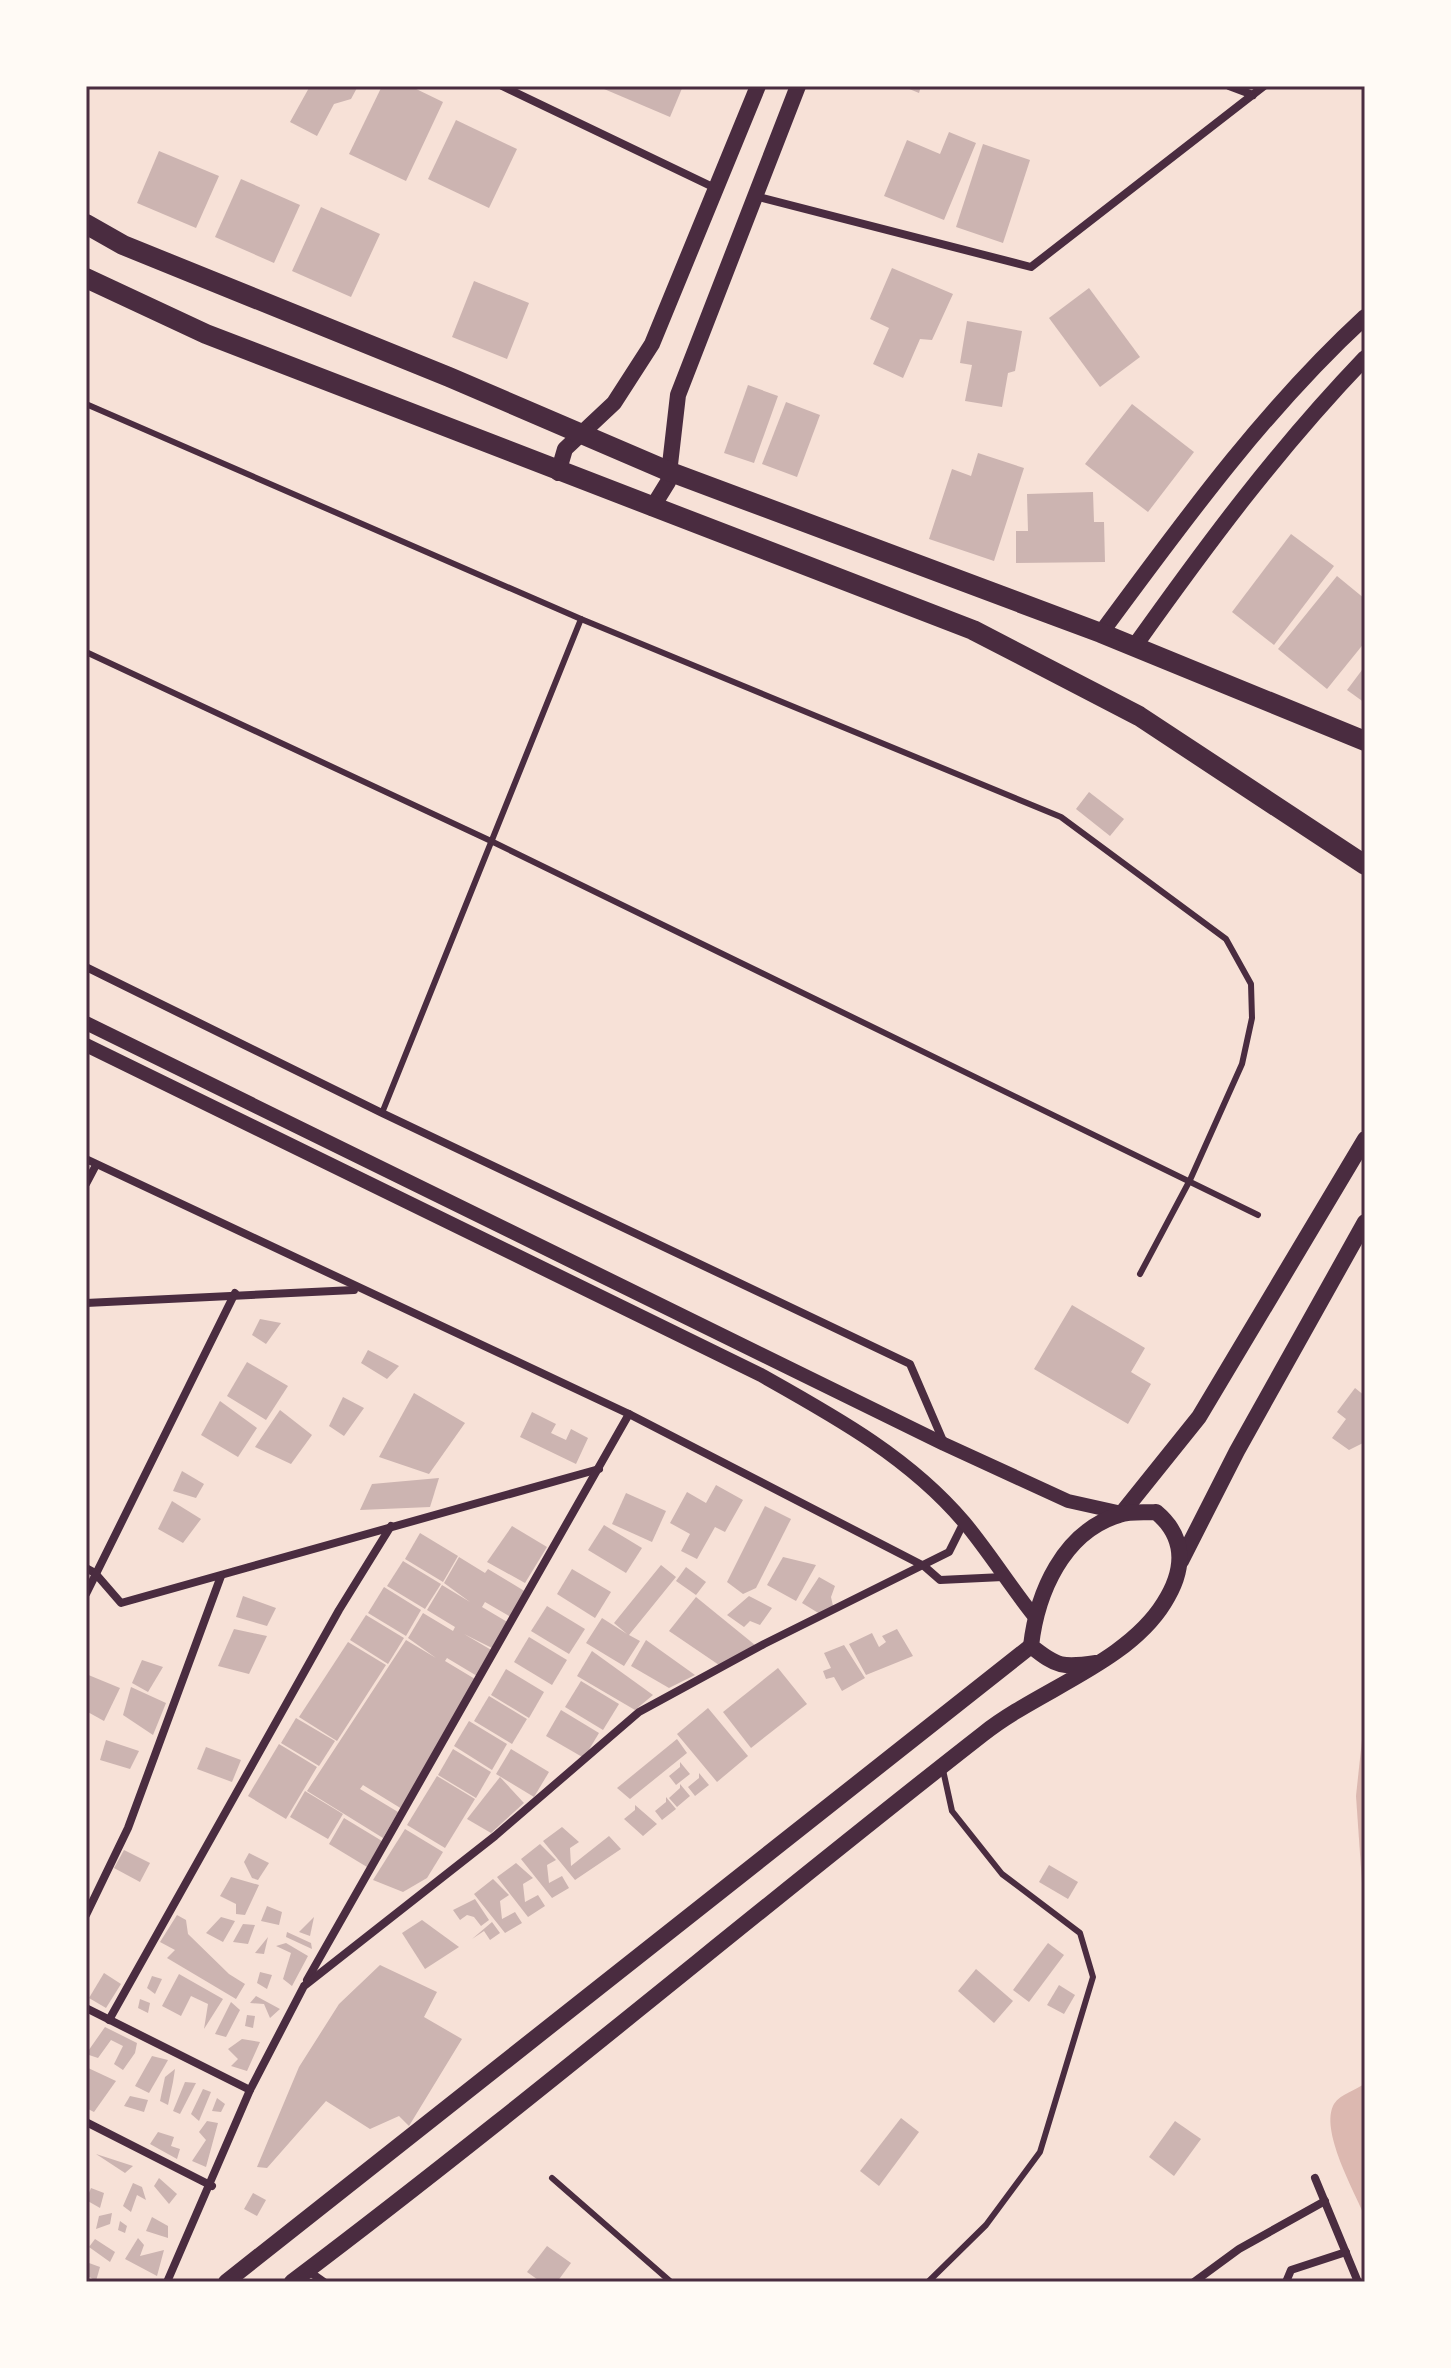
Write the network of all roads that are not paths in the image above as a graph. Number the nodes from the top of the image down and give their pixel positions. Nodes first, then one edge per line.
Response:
1 (502, 86) edge
2 (758, 86) edge
3 (798, 86) edge
4 (1229, 86) edge
5 (1264, 86) edge
6 (1253, 95) junction
7 (716, 189) junction
8 (754, 196) junction
9 (86, 224) edge
10 (86, 278) edge
11 (1365, 317) edge
12 (1365, 358) edge
13 (86, 404) edge
14 (583, 433) junction
15 (668, 471) junction
16 (558, 473) junction
17 (652, 508) junction
18 (581, 619) junction
19 (1101, 633) junction
20 (1134, 647) junction
21 (86, 652) edge
22 (1365, 741) edge
23 (491, 841) junction
24 (1365, 865) edge
25 (86, 967) edge
26 (86, 1023) edge
27 (86, 1045) edge
28 (382, 1113) junction
29 (1365, 1139) edge
30 (86, 1159) edge
31 (96, 1165) junction
32 (1190, 1180) junction
33 (86, 1184) edge
34 (1258, 1215) dead end
35 (1365, 1222) edge
36 (1140, 1274) dead end
37 (358, 1290) junction
38 (235, 1293) junction
39 (86, 1303) edge
40 (629, 1414) junction
41 (944, 1444) junction
42 (599, 1469) junction
43 (1122, 1513) junction
44 (964, 1522) junction
45 (391, 1526) junction
46 (1181, 1561) junction
47 (924, 1566) junction
48 (86, 1568) edge
49 (95, 1573) junction
50 (221, 1576) junction
51 (1003, 1577) junction
52 (86, 1594) edge
53 (1034, 1616) junction
54 (1031, 1646) junction
55 (1096, 1663) junction
56 (942, 1766) junction
57 (86, 1915) edge
58 (304, 1986) junction
59 (86, 2008) edge
60 (109, 2020) junction
61 (250, 2090) junction
62 (86, 2122) edge
63 (552, 2178) dead end
64 (1315, 2178) dead end
65 (212, 2186) junction
66 (1325, 2201) junction
67 (1346, 2252) junction
68 (307, 2270) junction
69 (167, 2282) edge
70 (226, 2282) edge
71 (292, 2282) edge
72 (324, 2282) edge
73 (671, 2282) edge
74 (928, 2282) edge
75 (1194, 2282) edge
76 (1286, 2282) edge
77 (1358, 2282) edge

1 - 7 street
2 - 7 main road
3 - 8 main road
4 - 6 street
5 - 6 street
6 - 8 street
7 - 14 main road
8 - 15 main road
9 - 14 highway
10 - 16 highway
11 - 19 main road
12 - 20 main road
13 - 18 lane
14 - 15 highway
14 - 16 main road
15 - 17 main road
15 - 19 highway
16 - 17 highway
17 - 24 highway
18 - 23 lane
18 - 32 lane
19 - 20 highway
20 - 22 highway
21 - 23 lane
23 - 28 lane
23 - 32 lane
25 - 28 street
26 - 41 street
27 - 44 street
28 - 41 street
29 - 43 main road
30 - 31 street
31 - 33 street
31 - 37 street
32 - 34 lane
32 - 36 lane
35 - 46 main road
37 - 38 street
37 - 40 street
38 - 39 street
38 - 49 street
40 - 42 street
40 - 47 street
41 - 43 street
42 - 45 street
42 - 58 street
43 - 46 main road
43 - 53 main road
44 - 47 street
44 - 51 street
45 - 50 street
45 - 60 street
46 - 55 main road
47 - 51 street
47 - 58 street
48 - 49 street
49 - 50 street
49 - 52 street
50 - 57 street
51 - 53 street
53 - 54 main road
54 - 55 main road
54 - 70 main road
55 - 56 main road
56 - 68 main road
56 - 74 lane
58 - 61 street
59 - 60 street
60 - 61 street
61 - 65 street
62 - 65 street
63 - 73 lane
64 - 66 street
65 - 69 street
66 - 67 street
66 - 75 street
67 - 76 street
67 - 77 street
68 - 71 main road
68 - 72 street

